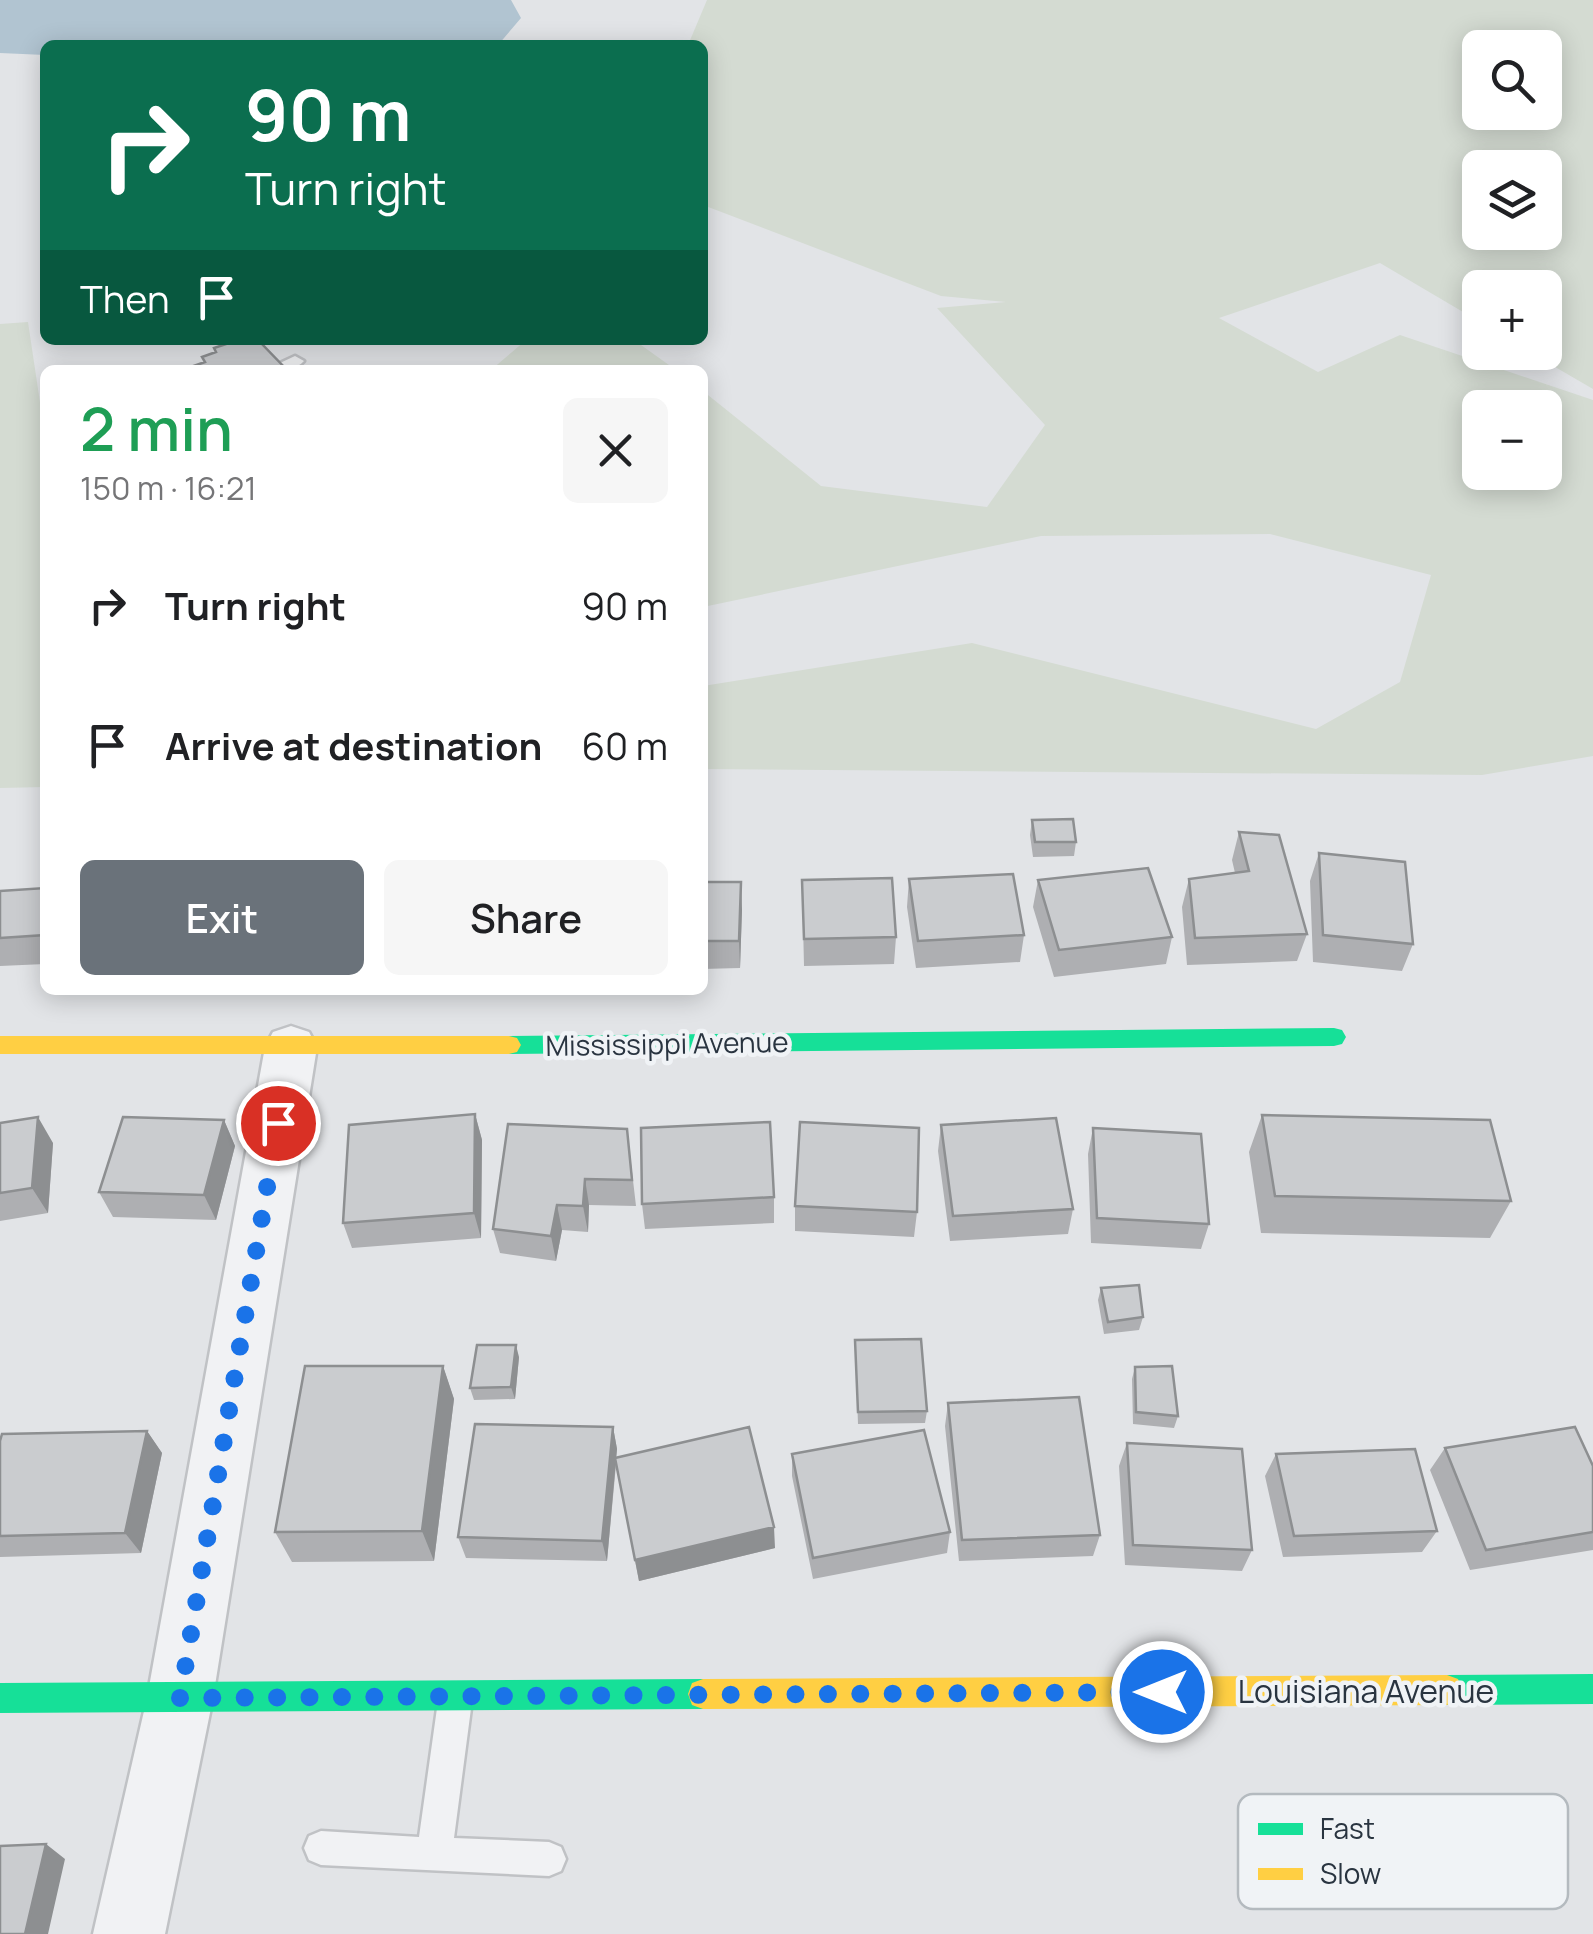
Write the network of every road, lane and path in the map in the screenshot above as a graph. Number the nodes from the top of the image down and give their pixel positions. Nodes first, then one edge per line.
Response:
1 (295, 361) dead end
2 (286, 365) edge
3 (1334, 1036) dead end
4 (0, 1045) edge
5 (291, 1046) junction
6 (1593, 1690) edge
7 (455, 1696) junction
8 (0, 1698) edge
9 (180, 1698) junction
10 (321, 1848) dead end
11 (434, 1855) junction
12 (549, 1859) dead end
13 (129, 1934) edge

1 - 2 lane
3 - 5 street, Mississippi Avenue
4 - 5 street, Mississippi Avenue
5 - 9 street
6 - 7 street, Louisiana Avenue
7 - 9 street, Louisiana Avenue
7 - 11 lane
8 - 9 street, Louisiana Avenue
9 - 13 street
10 - 11 lane
11 - 12 lane

